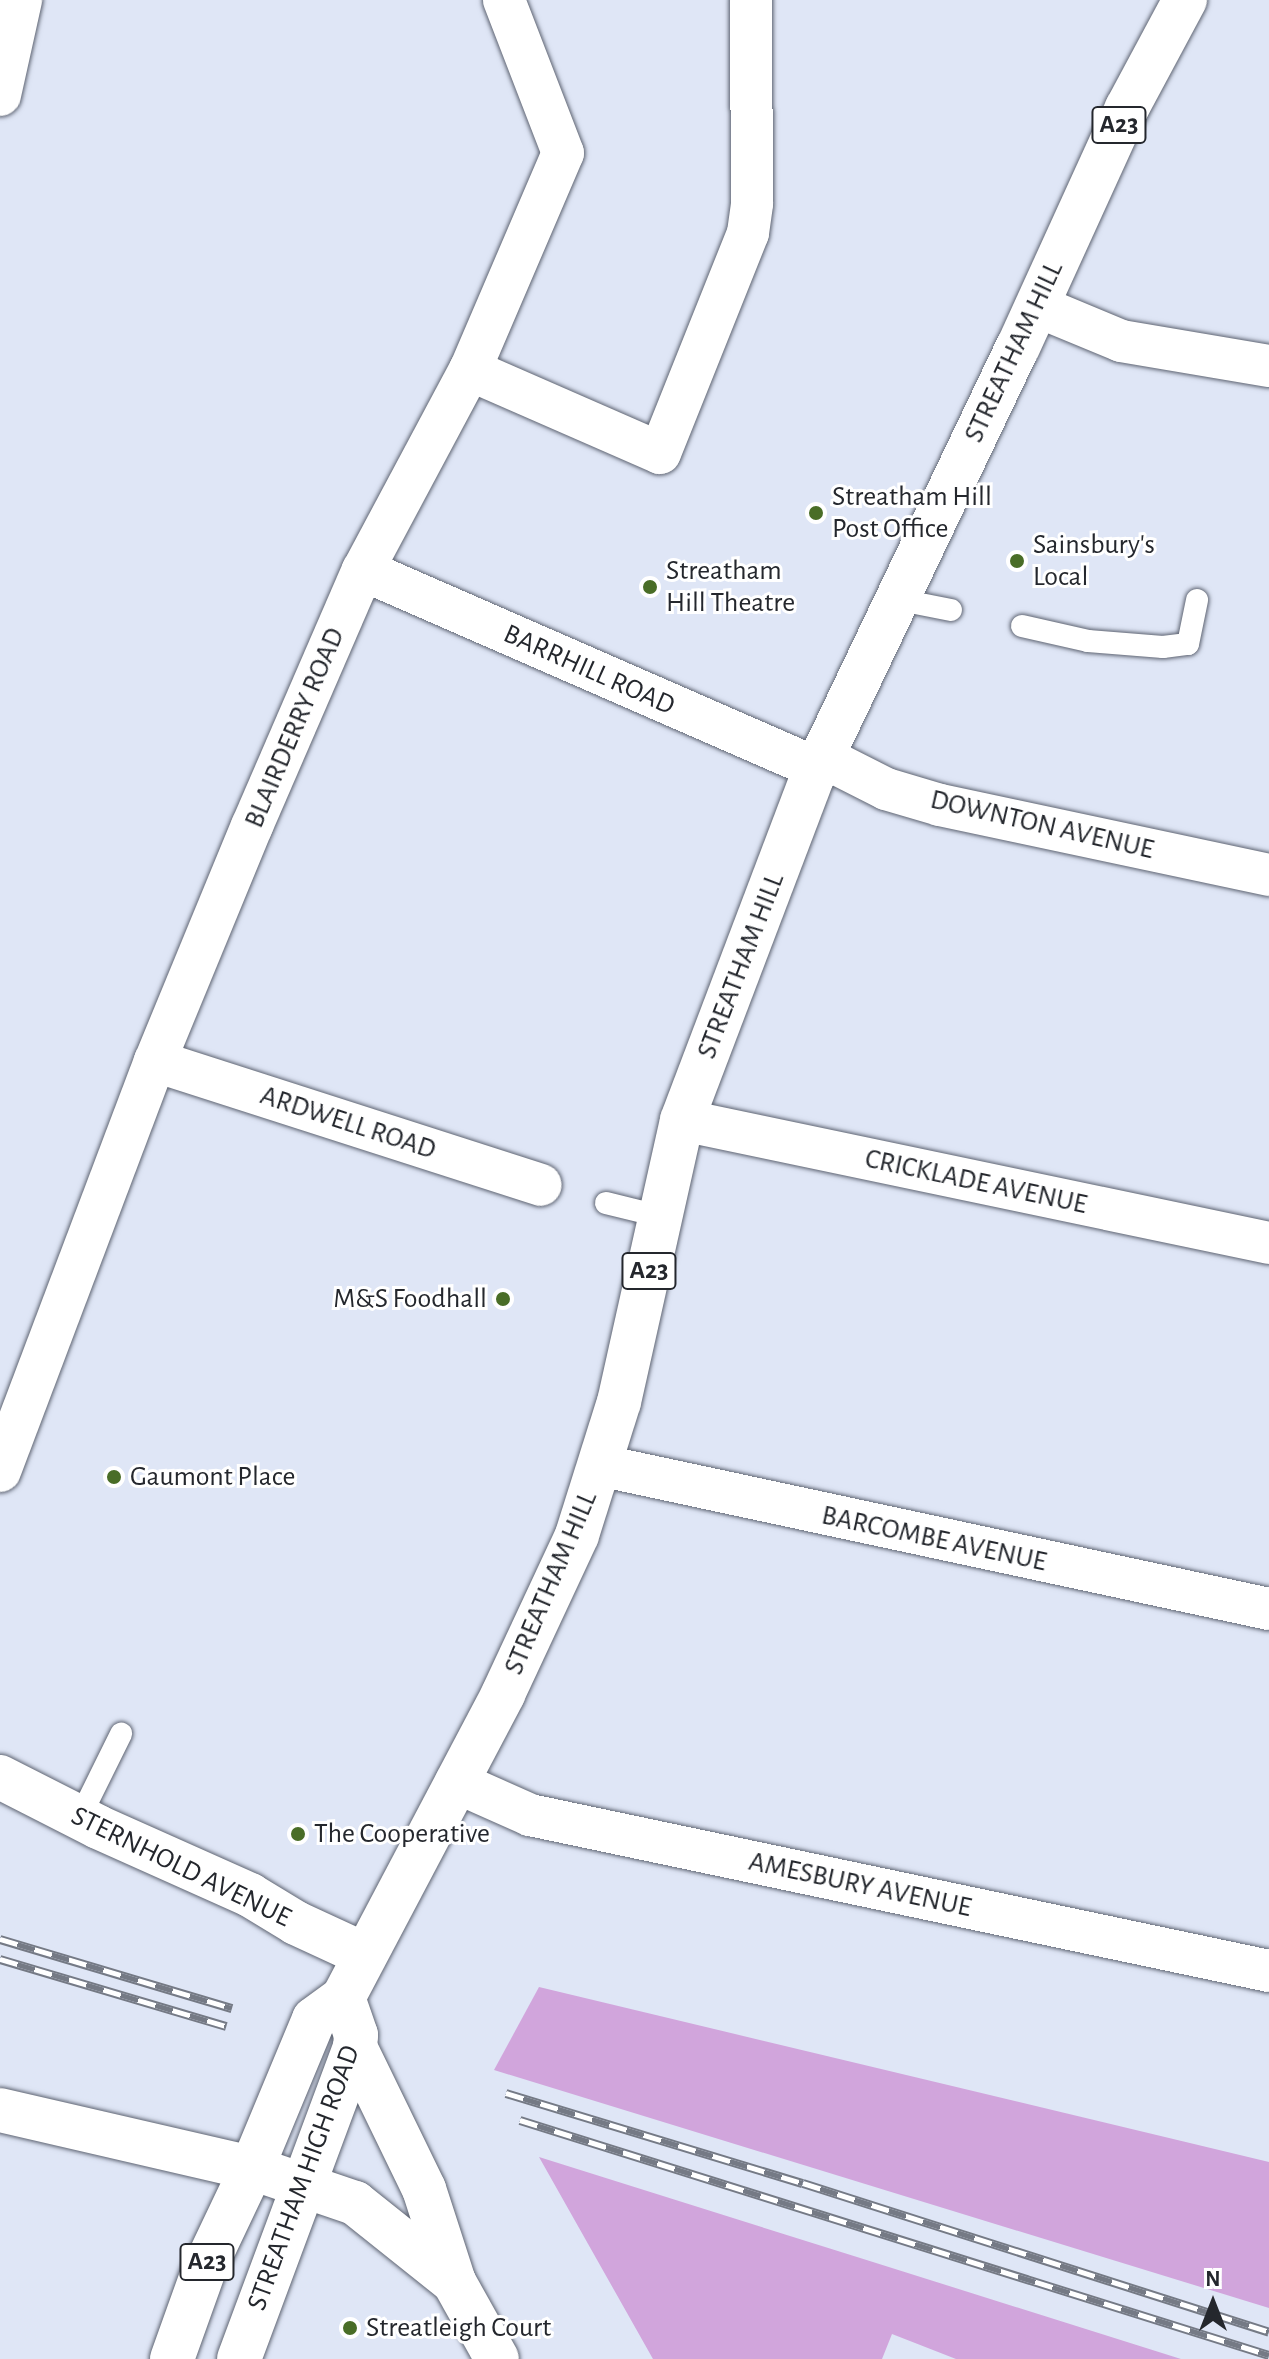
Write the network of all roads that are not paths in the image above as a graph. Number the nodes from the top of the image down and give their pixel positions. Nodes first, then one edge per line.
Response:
1 (21, 0) edge
2 (504, 0) edge
3 (751, 0) edge
4 (1185, 0) edge
5 (0, 95) edge
6 (1037, 306) junction
7 (1269, 366) edge
8 (470, 370) junction
9 (363, 570) junction
10 (895, 599) junction
11 (1197, 600) dead end
12 (951, 610) dead end
13 (1022, 626) dead end
14 (819, 762) junction
15 (1269, 875) edge
16 (155, 1061) junction
17 (682, 1120) junction
18 (541, 1185) dead end
19 (606, 1203) dead end
20 (659, 1216) junction
21 (1269, 1243) edge
22 (599, 1465) junction
23 (0, 1471) edge
24 (1269, 1609) edge
25 (121, 1734) dead end
26 (0, 1777) edge
27 (456, 1782) junction
28 (80, 1817) junction
29 (363, 1954) junction
30 (1269, 1971) edge
31 (343, 1998) junction
32 (355, 2047) junction
33 (0, 2110) edge
34 (252, 2168) junction
35 (303, 2185) junction
36 (454, 2282) junction
37 (172, 2359) edge
38 (239, 2359) edge
39 (497, 2359) edge

1 - 5 street
2 - 8 street, BLAIRDERRY ROAD
3 - 8 street
4 - 6 main road, STREATHAM HILL / A23
6 - 7 street
6 - 10 main road, STREATHAM HILL / A23
8 - 9 street, BLAIRDERRY ROAD
9 - 14 street, BARRHILL ROAD
9 - 16 street, BLAIRDERRY ROAD
10 - 12 lane
10 - 14 main road, STREATHAM HILL / A23
11 - 13 lane
14 - 15 street, DOWNTON AVENUE
14 - 17 main road, STREATHAM HILL / A23
16 - 18 street, ARDWELL ROAD
16 - 23 street, BLAIRDERRY ROAD
17 - 20 main road, STREATHAM HILL / A23
17 - 21 street, CRICKLADE AVENUE
19 - 20 lane
20 - 22 main road, STREATHAM HILL / A23
22 - 24 street, BARCOMBE AVENUE
22 - 27 main road, STREATHAM HILL / A23
25 - 28 lane
26 - 28 main road, STERNHOLD AVENUE
27 - 29 main road, STREATHAM HILL / A23
27 - 30 street, AMESBURY AVENUE
28 - 29 main road, STERNHOLD AVENUE
29 - 31 main road, A23
31 - 32 main road, STREATHAM HIGH ROAD
31 - 34 main road, A23
32 - 35 main road, STREATHAM HIGH ROAD / A23
32 - 36 main road
33 - 34 main road
34 - 35 main road
34 - 37 main road, STREATHAM HIGH ROAD / A23
35 - 36 main road
35 - 38 main road, STREATHAM HIGH ROAD / A23
36 - 39 main road

